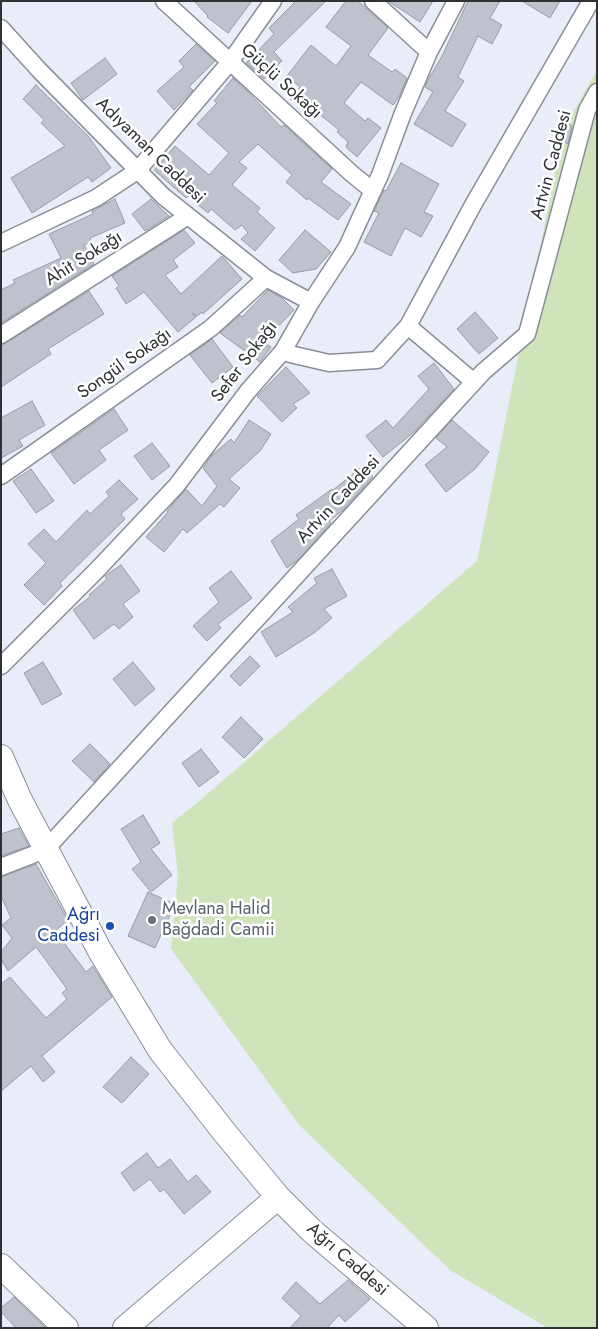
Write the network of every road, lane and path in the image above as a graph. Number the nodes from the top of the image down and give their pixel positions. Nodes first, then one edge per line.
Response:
1 (164, 1) edge
2 (273, 1) edge
3 (373, 1) edge
4 (456, 1) edge
5 (591, 1) edge
6 (1, 28) edge
7 (429, 52) junction
8 (230, 62) junction
9 (597, 92) edge
10 (137, 171) junction
11 (373, 191) junction
12 (188, 216) junction
13 (1, 243) edge
14 (266, 278) junction
15 (311, 302) junction
16 (408, 326) junction
17 (1, 335) edge
18 (283, 351) junction
19 (474, 382) junction
20 (1, 476) edge
21 (1, 666) edge
22 (1, 757) edge
23 (45, 850) junction
24 (1, 867) edge
25 (278, 1197) junction
26 (1, 1266) edge
27 (66, 1328) edge
28 (125, 1328) edge
29 (426, 1328) edge

1 - 8 street, Güçlü Sokağı
2 - 8 street
3 - 7 street
4 - 7 street, Sefer Sokağı
5 - 16 street
6 - 10 street, Adıyaman Caddesi
7 - 11 street, Sefer Sokağı
8 - 10 street
8 - 11 street, Güçlü Sokağı
9 - 19 street, Artvin Caddesi
10 - 12 street, Adıyaman Caddesi
10 - 13 street
11 - 15 street, Sefer Sokağı
12 - 14 street, Adıyaman Caddesi
12 - 17 street, Ahit Sokağı
14 - 15 street, Adıyaman Caddesi
14 - 20 street, Songül Sokağı
15 - 18 street, Sefer Sokağı
16 - 18 street
16 - 19 street
18 - 21 street, Sefer Sokağı
19 - 23 street, Artvin Caddesi
22 - 23 main road, Ağrı Caddesi
23 - 24 street, Artvin Caddesi
23 - 25 main road, Ağrı Caddesi
25 - 28 main road
25 - 29 main road, Ağrı Caddesi
26 - 27 main road

